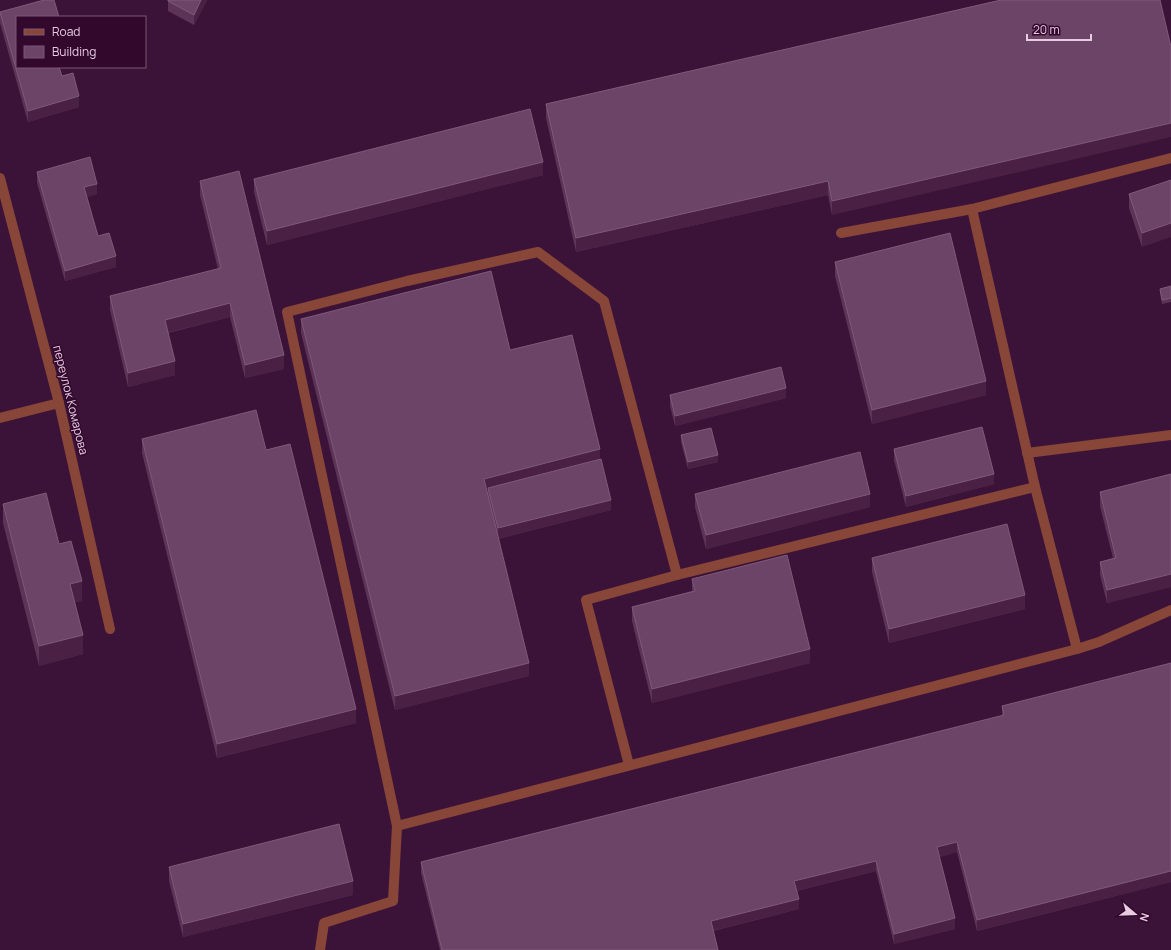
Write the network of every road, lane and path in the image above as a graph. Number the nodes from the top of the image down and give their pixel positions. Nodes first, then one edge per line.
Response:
1 (1171, 158) edge
2 (0, 178) edge
3 (972, 208) junction
4 (841, 233) dead end
5 (59, 403) junction
6 (0, 418) edge
7 (1171, 435) edge
8 (1027, 453) junction
9 (1035, 487) junction
10 (677, 575) junction
11 (1171, 610) edge
12 (110, 629) dead end
13 (1077, 649) junction
14 (629, 765) junction
15 (397, 826) junction
16 (320, 950) edge

1 - 3 street
2 - 5 street, переулок Комарова
3 - 4 street
3 - 8 street
5 - 6 street
5 - 12 street, переулок Комарова
7 - 8 street
8 - 9 street
9 - 10 street
9 - 13 street
10 - 14 street
10 - 15 street
11 - 13 street
13 - 14 street
14 - 15 street
15 - 16 street

